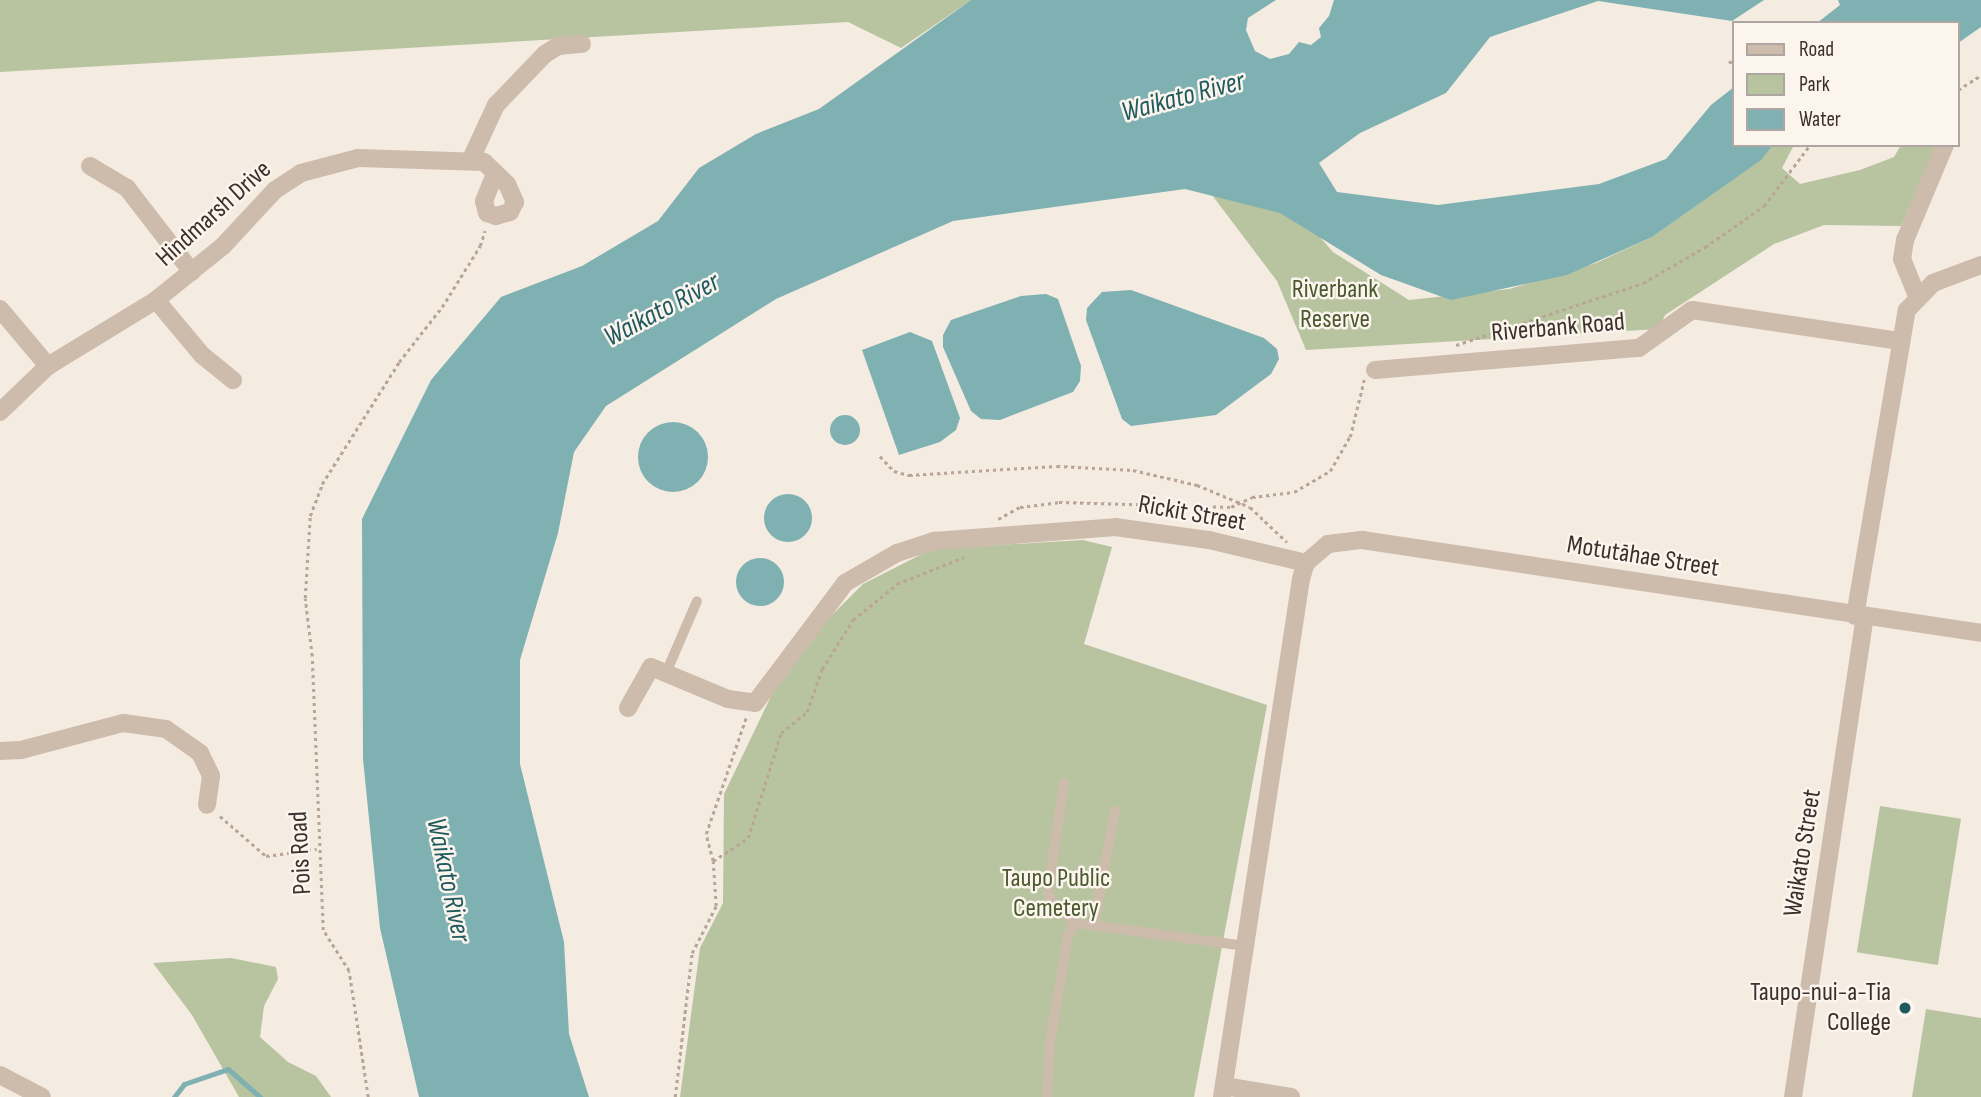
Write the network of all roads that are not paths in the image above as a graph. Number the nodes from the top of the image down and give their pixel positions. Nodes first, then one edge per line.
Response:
1 (582, 44) dead end
2 (1944, 147) edge
3 (471, 159) junction
4 (90, 166) dead end
5 (495, 174) junction
6 (1981, 265) edge
7 (192, 272) junction
8 (1917, 296) junction
9 (156, 300) junction
10 (0, 309) edge
11 (1899, 341) junction
12 (48, 366) junction
13 (1376, 370) dead end
14 (233, 380) dead end
15 (0, 412) edge
16 (1306, 563) junction
17 (697, 601) dead end
18 (1860, 616) junction
19 (1981, 633) edge
20 (666, 673) junction
21 (628, 708) dead end
22 (0, 751) edge
23 (1064, 783) dead end
24 (206, 805) road end
25 (1115, 811) dead end
26 (1075, 923) junction
27 (1094, 923) junction
28 (1245, 946) junction
29 (0, 1075) edge
30 (1223, 1092) edge
31 (42, 1097) edge
32 (1048, 1097) edge
33 (1290, 1097) edge
34 (1793, 1097) edge

1 - 3 street
2 - 8 street
3 - 5 street
3 - 7 street, Hindmarsh Drive
4 - 7 street
5 - 5 street
6 - 8 street
7 - 9 street, Hindmarsh Drive
8 - 11 street, Waikato Street
9 - 12 street, Hindmarsh Drive
9 - 14 street
10 - 12 street
11 - 13 street, Riverbank Road
11 - 18 street, Waikato Street
12 - 15 street, Hindmarsh Drive
16 - 18 street, Motutāhae Street
16 - 20 street, Rickit Street
16 - 28 street
17 - 20 lane
18 - 19 street, Motutāhae Street
18 - 34 street, Waikato Street
20 - 21 street
22 - 24 street
23 - 26 lane
25 - 27 lane
26 - 27 lane
26 - 32 lane
27 - 28 lane
28 - 30 street
29 - 31 street
30 - 33 street

